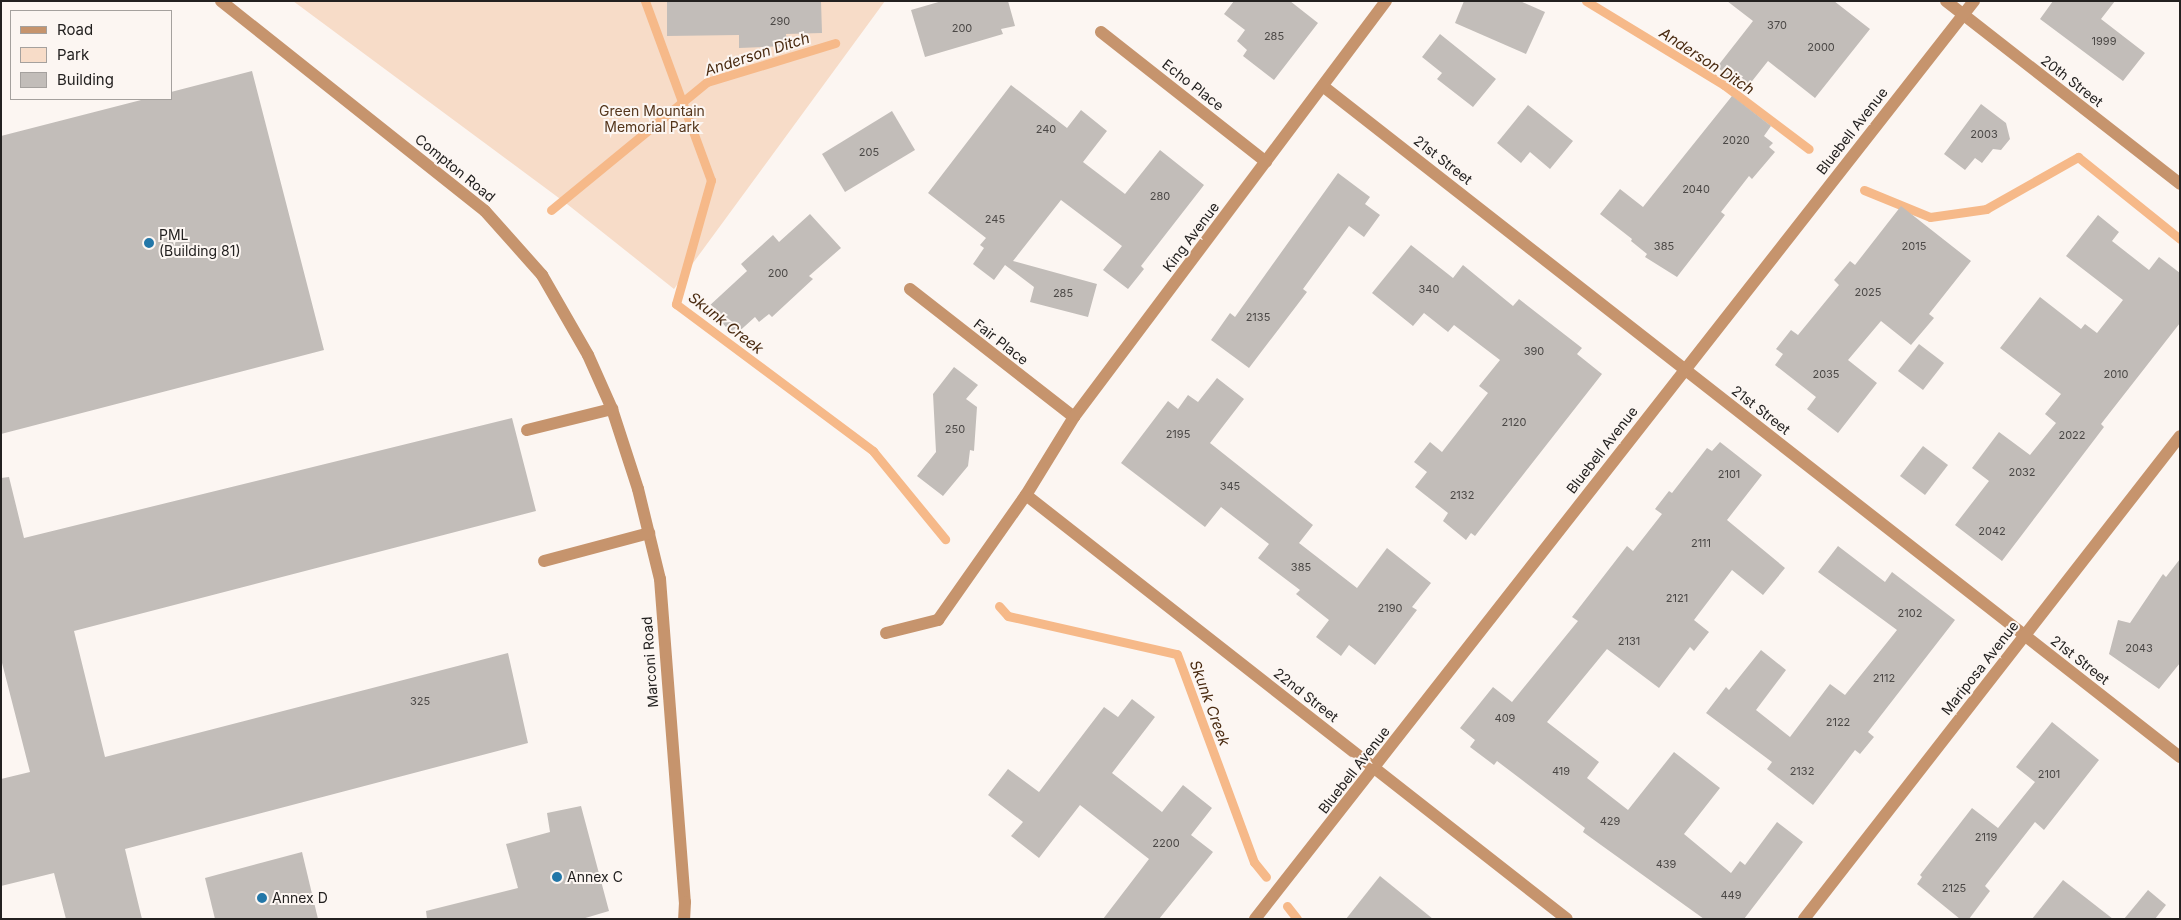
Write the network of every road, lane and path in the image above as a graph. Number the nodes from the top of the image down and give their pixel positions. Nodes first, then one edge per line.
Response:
1 (221, 1) edge
2 (1386, 1) edge
3 (1946, 1) edge
4 (1974, 1) edge
5 (1964, 15) junction
6 (1101, 32) dead end
7 (1324, 87) junction
8 (1266, 162) junction
9 (2180, 184) edge
10 (910, 289) dead end
11 (1684, 368) junction
12 (612, 409) junction
13 (1074, 418) junction
14 (527, 430) dead end
15 (2180, 436) edge
16 (1026, 495) junction
17 (649, 533) junction
18 (544, 561) dead end
19 (886, 633) dead end
20 (2024, 636) junction
21 (2180, 757) edge
22 (1375, 768) junction
23 (684, 919) edge
24 (1255, 919) edge
25 (1567, 919) edge
26 (1804, 919) edge

1 - 12 street, Compton Road
2 - 7 street, King Avenue
3 - 5 street, 20th Street
4 - 5 street, Bluebell Avenue
5 - 9 street, 20th Street
5 - 11 street, Bluebell Avenue
6 - 8 street, Echo Place
7 - 8 street, King Avenue
7 - 11 street, 21st Street
8 - 13 street, King Avenue
10 - 13 street, Fair Place
11 - 20 street, 21st Street
11 - 22 street, Bluebell Avenue
12 - 14 street
12 - 17 street, Marconi Road
13 - 16 street, King Avenue
15 - 20 street, Mariposa Avenue
16 - 19 street, King Avenue
16 - 22 street, 22nd Street
17 - 18 street
17 - 23 street, Marconi Road
20 - 21 street, 21st Street
20 - 26 street, Mariposa Avenue
22 - 24 street, Bluebell Avenue
22 - 25 street, 22nd Street

